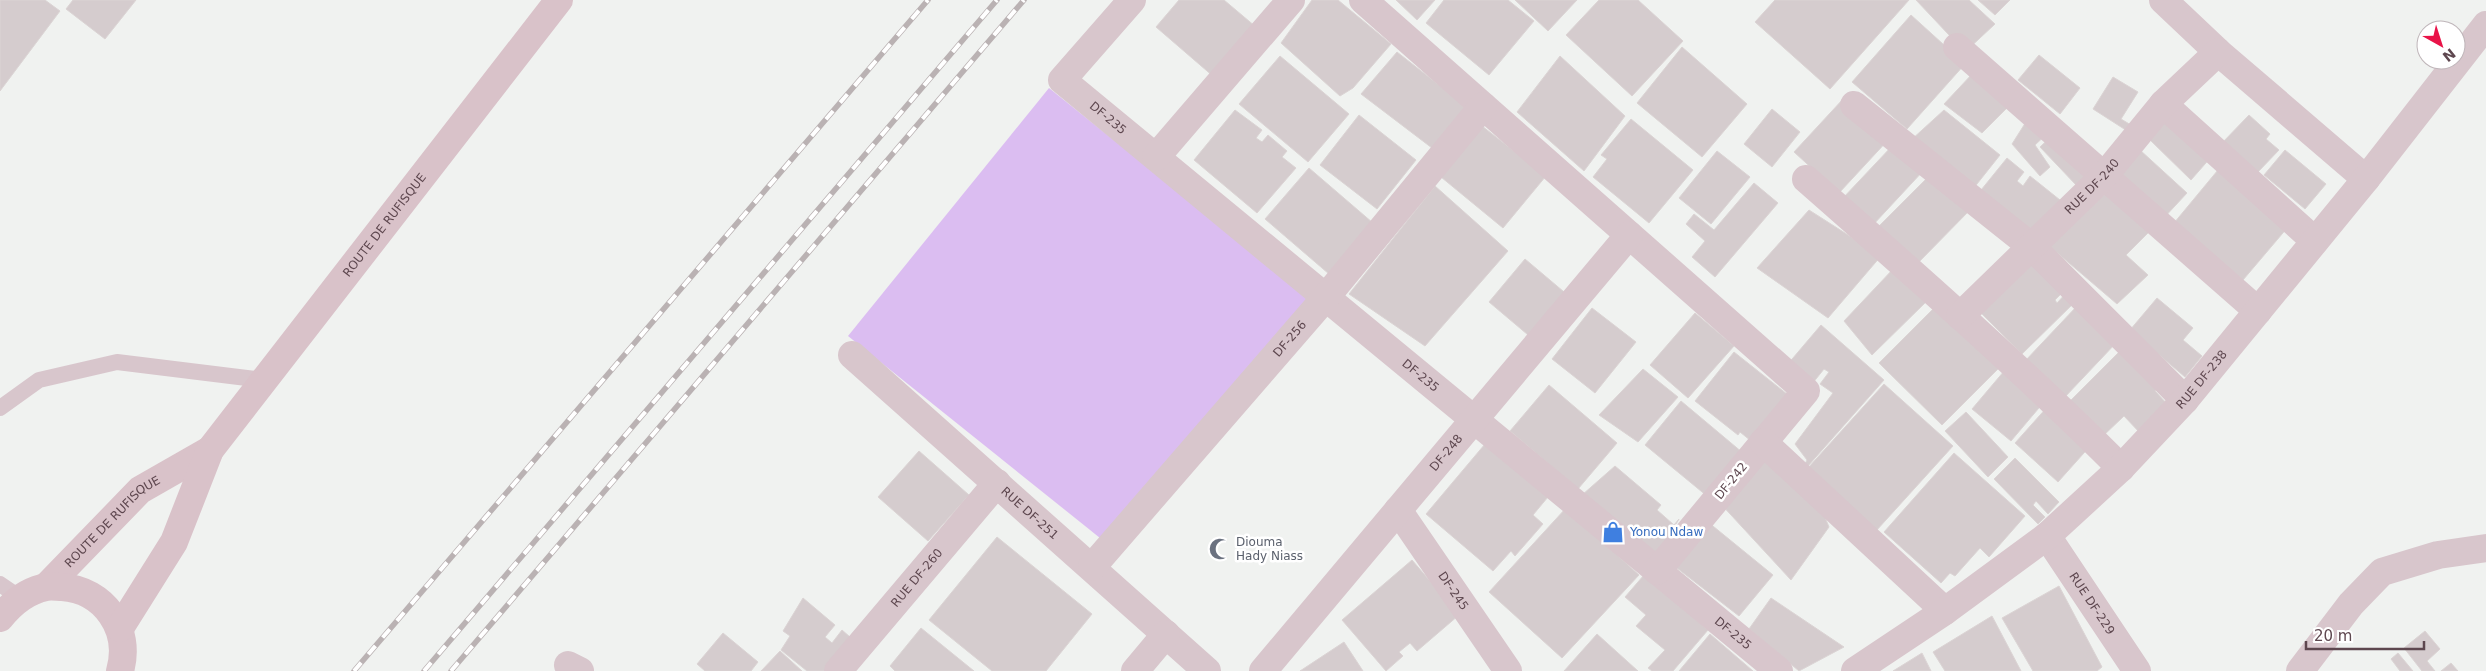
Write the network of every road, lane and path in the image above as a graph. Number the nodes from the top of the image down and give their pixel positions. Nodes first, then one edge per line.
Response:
1 (559, 0) edge
2 (1132, 0) edge
3 (1290, 0) edge
4 (1363, 0) edge
5 (2163, 0) edge
6 (2486, 25) edge
7 (1956, 47) dead end
8 (2218, 52) junction
9 (1854, 104) dead end
10 (2163, 104) junction
11 (1483, 106) junction
12 (1156, 157) junction
13 (2104, 176) junction
14 (1806, 179) dead end
15 (2366, 180) junction
16 (1629, 235) junction
17 (2315, 241) junction
18 (2032, 248) junction
19 (1326, 297) junction
20 (2258, 311) junction
21 (1960, 316) junction
22 (852, 355) dead end
23 (263, 380) junction
24 (2185, 400) junction
25 (0, 408) edge
26 (1474, 419) junction
27 (1763, 442) junction
28 (210, 450) junction
29 (2121, 468) junction
30 (996, 483) junction
31 (1398, 510) junction
32 (2047, 536) junction
33 (2486, 548) edge
34 (1092, 567) junction
35 (1657, 571) junction
36 (47, 586) junction
37 (10, 591) edge
38 (1945, 611) junction
39 (0, 618) edge
40 (120, 628) junction
41 (1166, 634) junction
42 (120, 671) edge
43 (838, 671) edge
44 (1135, 671) edge
45 (1207, 671) edge
46 (1263, 671) edge
47 (1508, 671) edge
48 (1779, 671) edge
49 (1855, 671) edge
50 (2137, 671) edge
51 (2300, 671) edge

1 - 23 main road, ROUTE DE RUFISQUE
2 - 12 street, DF-235 / DF-235
3 - 12 street
4 - 11 street
5 - 8 street
6 - 15 street, RUE DF-238
7 - 13 street
8 - 10 street, RUE DF-240
8 - 15 street
9 - 18 street
10 - 13 street, RUE DF-240
10 - 17 street
11 - 16 street
11 - 19 street, DF-256
12 - 19 street, DF-235 / DF-235
13 - 18 street, RUE DF-240
13 - 20 street
14 - 21 street
15 - 17 street, RUE DF-238
16 - 26 street, DF-248 / DF-248
16 - 27 street, DF-242 / DF-242
17 - 20 street, RUE DF-238
18 - 21 street, RUE DF-240
18 - 24 street
19 - 26 street, DF-235 / DF-235
19 - 34 street, DF-256
20 - 24 street, RUE DF-238
21 - 29 street
22 - 30 street, RUE DF-251
23 - 25 lane
23 - 28 main road, ROUTE DE RUFISQUE
24 - 29 street, RUE DF-238
26 - 31 street, DF-248 / DF-248
26 - 35 street, DF-235 / DF-235
27 - 35 street, DF-242 / DF-242
27 - 38 street
28 - 36 main road, ROUTE DE RUFISQUE
28 - 40 main road, ROUTE DE RUFISQUE
29 - 32 street, RUE DF-238
30 - 34 street, RUE DF-251
30 - 43 street, RUE DF-260
31 - 46 street, DF-248 / DF-248
31 - 47 street, DF-245
32 - 38 street, RUE DF-238
32 - 50 street, RUE DF-229
33 - 51 street
34 - 41 street, RUE DF-251
35 - 48 street, DF-235 / DF-235
36 - 37 main road
36 - 40 main road
37 - 39 main road
38 - 49 street, RUE DF-238
40 - 42 main road
41 - 44 street
41 - 45 street, RUE DF-251

